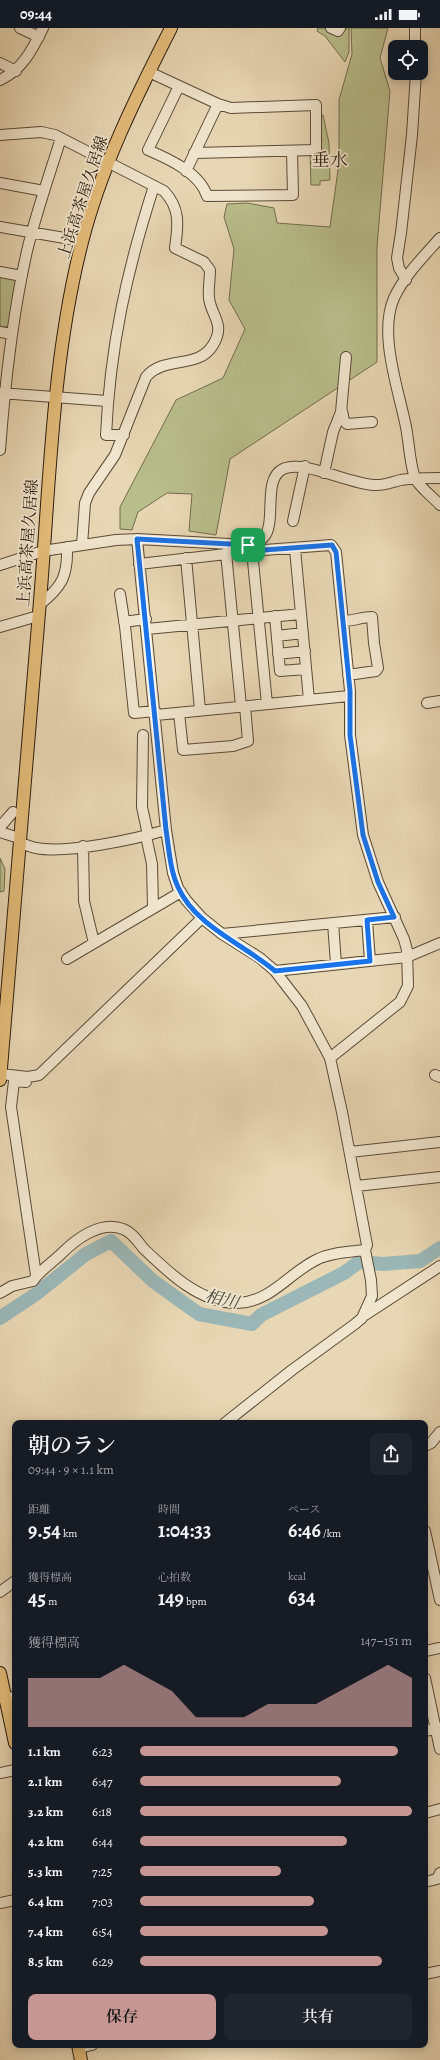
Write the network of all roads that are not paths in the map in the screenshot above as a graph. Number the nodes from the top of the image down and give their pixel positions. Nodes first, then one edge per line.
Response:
1 (20, 28) edge
2 (171, 28) edge
3 (331, 28) edge
4 (340, 28) edge
5 (415, 28) edge
6 (41, 33) edge
7 (415, 40) edge
8 (0, 63) edge
9 (16, 71) junction
10 (149, 72) junction
11 (0, 80) edge
12 (416, 80) edge
13 (179, 86) junction
14 (218, 104) junction
15 (0, 135) edge
16 (61, 138) junction
17 (292, 151) junction
18 (194, 153) junction
19 (107, 163) junction
20 (186, 171) junction
21 (0, 183) edge
22 (154, 186) junction
23 (44, 190) junction
24 (0, 227) edge
25 (32, 232) junction
26 (440, 238) edge
27 (82, 241) junction
28 (0, 272) edge
29 (22, 276) junction
30 (406, 280) junction
31 (0, 332) edge
32 (11, 334) junction
33 (346, 357) dead end
34 (2, 393) edge
35 (56, 398) junction
36 (108, 401) junction
37 (341, 409) junction
38 (372, 422) dead end
39 (124, 435) junction
40 (0, 436) edge
41 (0, 450) edge
42 (305, 466) junction
43 (324, 473) junction
44 (440, 478) edge
45 (416, 479) junction
46 (440, 505) edge
47 (293, 521) dead end
48 (137, 539) junction
49 (82, 545) junction
50 (67, 548) junction
51 (250, 548) junction
52 (295, 549) junction
53 (43, 551) junction
54 (226, 553) junction
55 (186, 558) junction
56 (140, 564) junction
57 (0, 565) edge
58 (120, 594) dead end
59 (39, 610) junction
60 (301, 614) junction
61 (275, 616) junction
62 (259, 618) junction
63 (234, 620) junction
64 (343, 621) junction
65 (124, 622) junction
66 (147, 624) junction
67 (192, 625) junction
68 (0, 627) edge
69 (303, 633) junction
70 (277, 636) junction
71 (305, 651) junction
72 (278, 654) junction
73 (306, 669) junction
74 (348, 675) junction
75 (349, 696) junction
76 (309, 700) junction
77 (440, 701) edge
78 (427, 703) dead end
79 (266, 704) junction
80 (243, 706) junction
81 (200, 710) junction
82 (179, 712) junction
83 (156, 713) junction
84 (143, 734) dead end
85 (13, 812) dead end
86 (0, 827) edge
87 (166, 830) junction
88 (0, 832) edge
89 (147, 836) junction
90 (19, 840) junction
91 (83, 846) junction
92 (181, 892) junction
93 (153, 908) junction
94 (394, 917) junction
95 (202, 918) junction
96 (367, 920) junction
97 (333, 923) junction
98 (222, 934) junction
99 (94, 943) junction
100 (440, 943) edge
101 (407, 957) junction
102 (67, 959) dead end
103 (370, 961) junction
104 (336, 964) junction
105 (275, 971) junction
106 (3, 1006) edge
107 (330, 1058) junction
108 (0, 1074) edge
109 (39, 1075) junction
110 (0, 1080) edge
111 (440, 1142) edge
112 (350, 1152) junction
113 (440, 1177) edge
114 (356, 1186) junction
115 (366, 1252) junction
116 (440, 1266) edge
117 (36, 1275) junction
118 (0, 1293) edge
119 (362, 1318) junction
120 (229, 1420) edge
121 (440, 1432) edge
122 (428, 1444) edge
123 (428, 1539) edge
124 (436, 1561) edge
125 (12, 1583) edge
126 (0, 1592) edge
127 (440, 1600) edge
128 (440, 1648) edge
129 (428, 1650) edge
130 (0, 1673) edge
131 (428, 1690) edge
132 (10, 1697) edge
133 (4, 1714) edge
134 (438, 1729) edge
135 (428, 1731) edge
136 (12, 1735) edge
137 (440, 1749) edge
138 (12, 1771) edge
139 (0, 1773) edge
140 (440, 1809) edge
141 (428, 1812) edge
142 (440, 1873) edge
143 (428, 1881) edge
144 (12, 1901) edge
145 (0, 1903) edge
146 (440, 1971) edge
147 (428, 1973) edge
148 (78, 2048) edge
149 (81, 2060) edge

1 - 6 street
2 - 10 main road, 上浜高茶屋久居線
3 - 4 street
5 - 7 street
6 - 9 street
8 - 9 street
9 - 11 street
10 - 13 street
10 - 19 main road, 上浜高茶屋久居線
12 - 30 street
13 - 14 street
13 - 20 street
14 - 17 street
14 - 18 street
15 - 16 street
16 - 19 street
16 - 23 street
17 - 18 street
17 - 20 street
18 - 20 street
19 - 22 street
19 - 27 main road, 上浜高茶屋久居線
21 - 23 street
22 - 36 street
22 - 39 street
23 - 25 street
24 - 25 street
25 - 27 street
25 - 29 street
26 - 30 street
27 - 35 main road, 上浜高茶屋久居線
28 - 29 street
29 - 32 street
30 - 45 street
31 - 32 street
32 - 34 street
33 - 37 street
34 - 35 street
34 - 40 street
35 - 36 street
35 - 53 main road, 上浜高茶屋久居線
36 - 39 street
37 - 38 street
37 - 43 street
39 - 49 street
40 - 41 street
42 - 43 street
42 - 47 street
42 - 51 street
43 - 45 street
44 - 45 street
45 - 46 street
48 - 49 street
48 - 51 street
48 - 56 street
49 - 50 street
50 - 53 street
50 - 59 street
51 - 52 street
51 - 54 street
51 - 62 street
52 - 60 street
52 - 64 street
53 - 57 street
53 - 59 main road, 上浜高茶屋久居線
54 - 55 street
54 - 63 street
55 - 56 street
55 - 67 street
56 - 66 street
58 - 65 street
59 - 68 street
59 - 90 main road, 上浜高茶屋久居線
60 - 61 street
60 - 69 street
61 - 62 street
61 - 70 street
62 - 63 street
62 - 79 street
63 - 67 street
63 - 80 street
64 - 74 street
64 - 74 street
65 - 66 street
65 - 83 street
66 - 67 street
66 - 83 street
67 - 81 street
69 - 70 street
69 - 71 street
70 - 72 street
71 - 72 street
71 - 73 street
72 - 73 street
73 - 76 street
74 - 75 street
75 - 76 street
75 - 94 street
76 - 79 street
77 - 78 street
79 - 80 street
80 - 81 street
80 - 82 street
81 - 82 street
82 - 83 street
83 - 87 street
84 - 89 street
85 - 86 street
87 - 89 street
87 - 92 street
88 - 90 street
89 - 91 street
89 - 93 street
90 - 91 street
90 - 106 main road, 上浜高茶屋久居線
91 - 99 street
92 - 93 street
92 - 95 street
93 - 99 street
94 - 96 street
94 - 101 street
95 - 98 street
95 - 109 street
96 - 97 street
96 - 103 street
97 - 98 street
97 - 104 street
98 - 105 street
99 - 102 street
100 - 101 street
101 - 103 street
101 - 107 street
103 - 104 street
104 - 105 street
105 - 107 street
106 - 108 main road, 上浜高茶屋久居線
107 - 112 street
108 - 109 street
108 - 110 main road, 上浜高茶屋久居線
109 - 117 street
111 - 112 street
112 - 114 street
113 - 114 street
114 - 115 street
115 - 117 street
115 - 119 street
116 - 119 street
117 - 118 street
119 - 120 street
121 - 122 street
123 - 124 street
124 - 127 street
125 - 126 street
128 - 129 street
130 - 132 main road
131 - 134 street
132 - 133 main road
133 - 136 main road
134 - 135 street
134 - 137 street
138 - 139 street
140 - 141 street
142 - 143 street
144 - 145 street
146 - 147 street
148 - 149 main road

